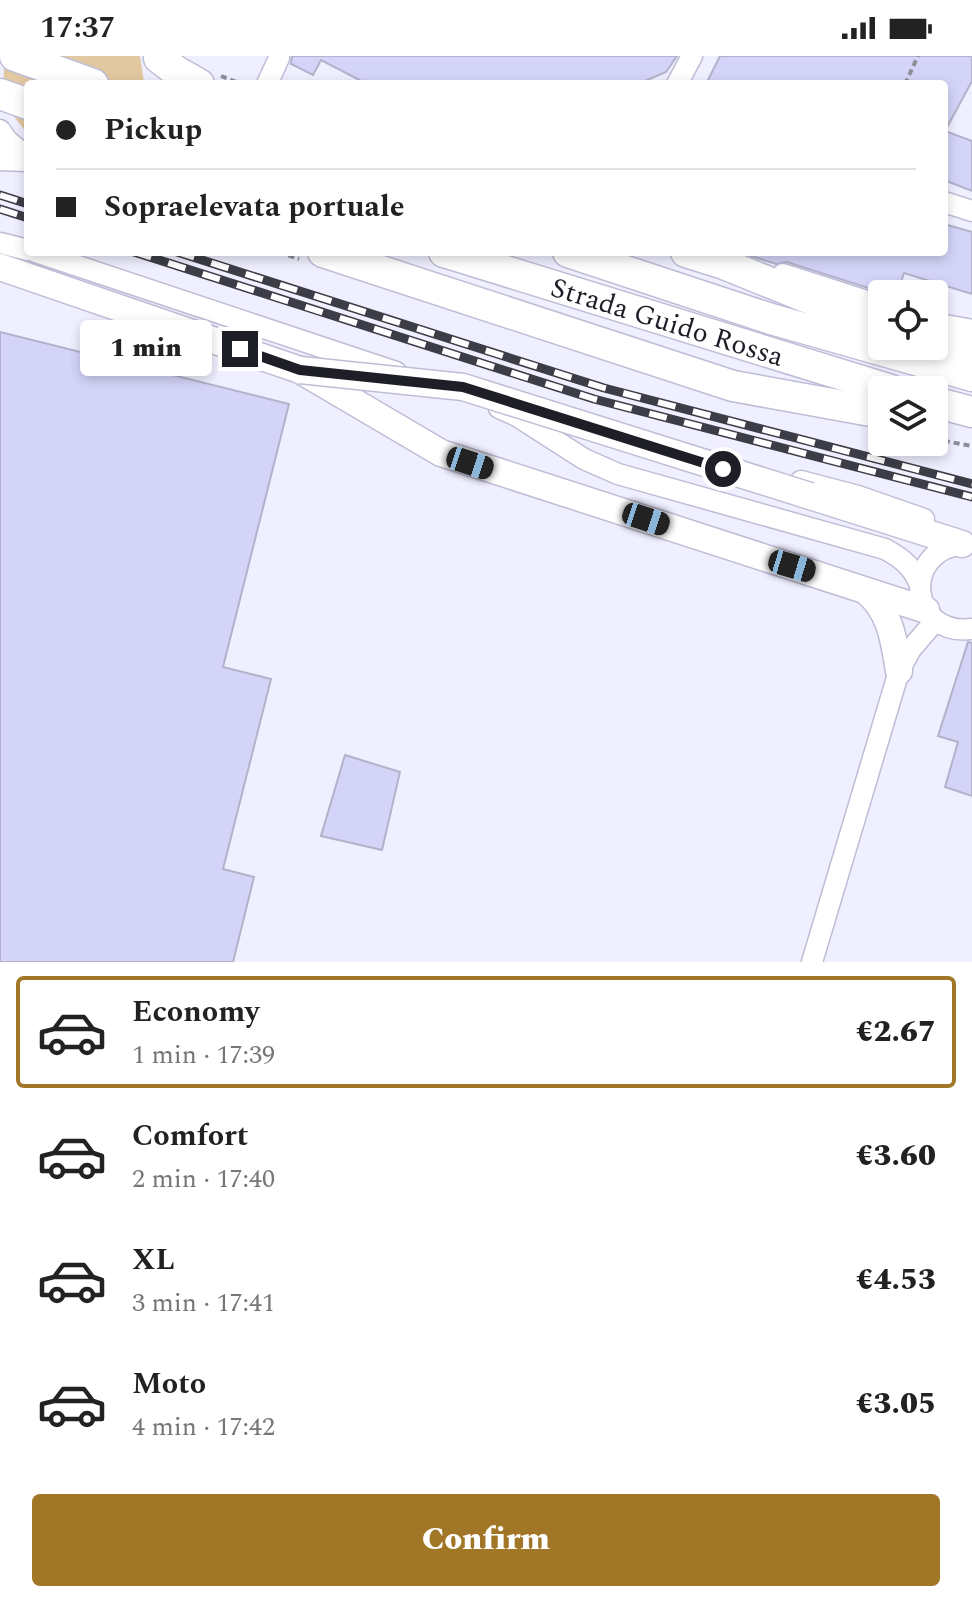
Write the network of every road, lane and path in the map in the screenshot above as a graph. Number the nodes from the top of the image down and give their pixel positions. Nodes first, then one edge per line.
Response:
1 (15, 56) edge
2 (692, 56) edge
3 (918, 56) edge
4 (279, 58) edge
5 (160, 66) edge
6 (82, 80) edge
7 (192, 80) edge
8 (269, 80) edge
9 (679, 80) edge
10 (907, 80) edge
11 (0, 94) edge
12 (24, 103) edge
13 (0, 130) edge
14 (18, 156) edge
15 (948, 203) edge
16 (972, 211) edge
17 (0, 243) edge
18 (24, 249) edge
19 (48, 256) edge
20 (335, 256) edge
21 (455, 256) edge
22 (580, 256) edge
23 (699, 256) edge
24 (724, 264) junction
25 (0, 267) edge
26 (868, 301) edge
27 (868, 322) edge
28 (948, 326) edge
29 (972, 330) edge
30 (948, 347) edge
31 (972, 353) edge
32 (300, 370) junction
33 (972, 376) edge
34 (868, 383) edge
35 (488, 403) junction
36 (948, 406) edge
37 (868, 410) edge
38 (972, 412) edge
39 (948, 427) edge
40 (972, 432) edge
41 (948, 442) edge
42 (972, 446) edge
43 (967, 544) edge
44 (920, 585) junction
45 (863, 589) junction
46 (931, 615) junction
47 (968, 630) edge
48 (899, 671) junction
49 (812, 962) edge

1 - 6 highway
2 - 9 street
3 - 10 path
4 - 8 street
5 - 7 highway
11 - 12 highway
13 - 14 street
15 - 16 street
17 - 18 street
19 - 35 street
20 - 37 highway
21 - 34 highway, Strada Guido Rossa
22 - 33 highway, Strada Guido Rossa
23 - 24 highway
24 - 26 street
24 - 27 highway
25 - 32 main road
28 - 29 street
30 - 31 highway
32 - 43 main road, bridge
32 - 45 main road
35 - 43 street
35 - 44 street
36 - 38 highway
39 - 40 highway
41 - 42 path
43 - 44 street
44 - 46 street
45 - 46 main road
45 - 48 main road
46 - 47 street
46 - 48 street
48 - 49 street

